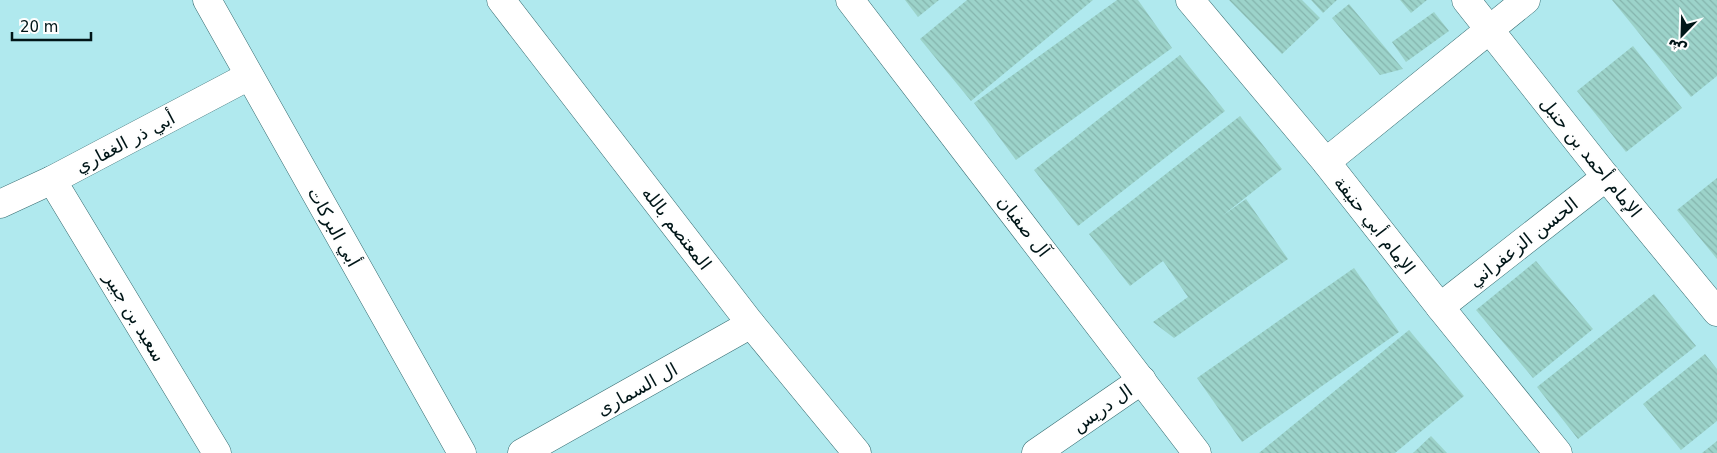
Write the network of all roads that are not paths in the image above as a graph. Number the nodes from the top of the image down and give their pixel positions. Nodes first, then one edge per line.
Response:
1 (207, 0) edge
2 (501, 0) edge
3 (850, 0) edge
4 (1190, 0) edge
5 (1466, 0) edge
6 (1526, 0) edge
7 (1490, 29) junction
8 (249, 76) junction
9 (1326, 162) junction
10 (1606, 177) junction
11 (52, 180) junction
12 (0, 204) edge
13 (1440, 308) junction
14 (1717, 310) edge
15 (751, 324) junction
16 (1142, 380) junction
17 (217, 453) edge
18 (462, 453) edge
19 (522, 453) edge
20 (857, 453) edge
21 (1036, 453) edge
22 (1197, 453) edge
23 (1558, 453) edge

1 - 8 street, أبي البركات
2 - 15 street, المعتصم بالله
3 - 16 street, آل صفيان
4 - 9 street, الإمام أبي حنيفة
5 - 7 street, الإمام أحمد بن حنبل
6 - 7 street
7 - 9 street
7 - 10 street, الإمام أحمد بن حنبل
8 - 11 street, أبي ذر الغفاري
8 - 18 street, أبي البركات
9 - 13 street, الإمام أبي حنيفة
10 - 13 street, الحسن الزعفراني
10 - 14 street, الإمام أحمد بن حنبل
11 - 12 street, أبي ذر الغفاري
11 - 17 street, سعيد بن جبير
13 - 23 street, الإمام أبي حنيفة
15 - 19 street, ال السمارى
15 - 20 street, المعتصم بالله
16 - 21 street, ال دريس
16 - 22 street, آل صفيان

